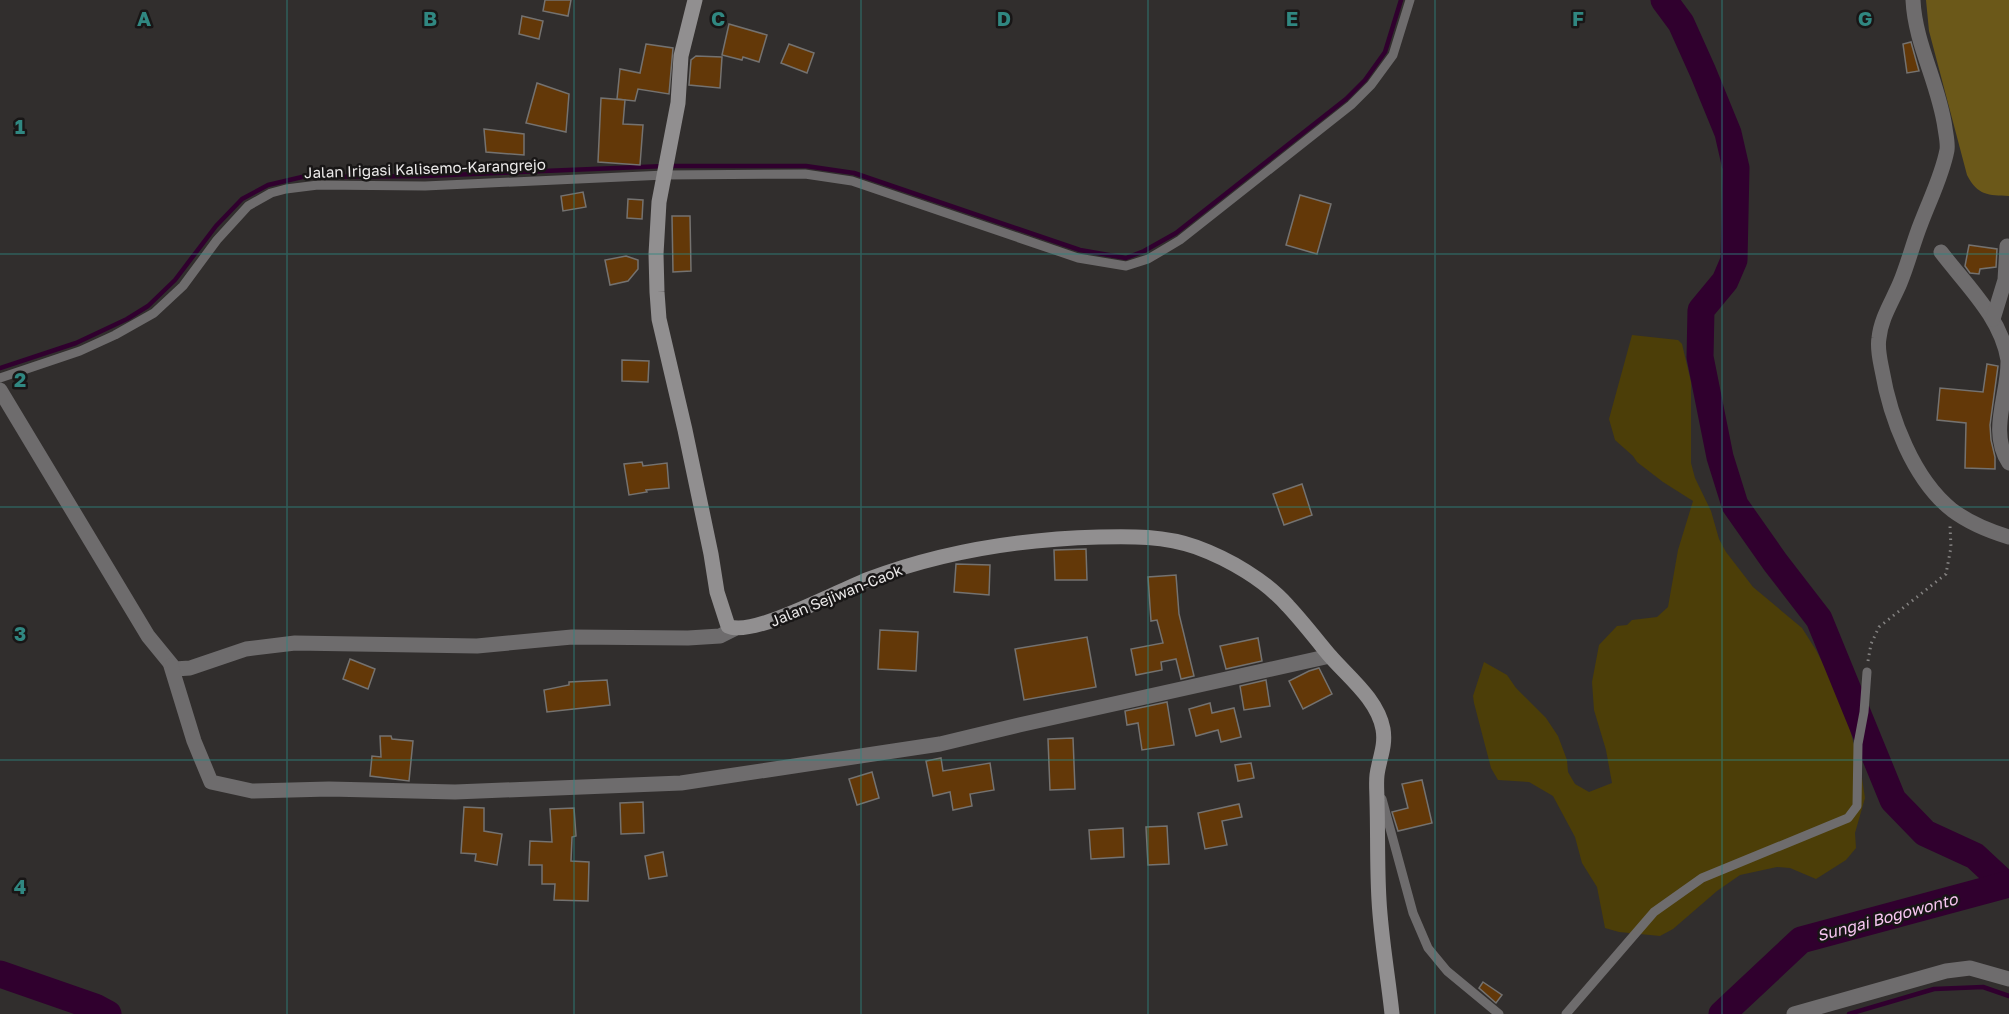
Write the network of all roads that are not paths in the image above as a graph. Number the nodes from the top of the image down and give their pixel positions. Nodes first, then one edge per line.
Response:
1 (695, 0) edge
2 (1410, 0) edge
3 (1913, 0) edge
4 (665, 173) junction
5 (2007, 246) dead end
6 (1941, 252) dead end
7 (1993, 319) junction
8 (2008, 361) edge
9 (0, 378) edge
10 (0, 390) edge
11 (2009, 463) edge
12 (2009, 537) edge
13 (734, 629) junction
14 (1330, 656) junction
15 (171, 666) junction
16 (1867, 672) road end
17 (1377, 776) junction
18 (2009, 979) edge
19 (1392, 1014) edge
20 (1499, 1014) edge
21 (1566, 1014) edge
22 (1794, 1014) edge

1 - 4 street
2 - 4 lane, Jalan Irigasi Kalisemo-Karangrejo
3 - 12 street
4 - 9 lane, Jalan Irigasi Kalisemo-Karangrejo
4 - 13 street
5 - 7 street
6 - 7 street
7 - 8 street
8 - 11 street
10 - 15 street
13 - 14 street, Jalan Sejiwan-Caok
13 - 15 street
14 - 15 street
14 - 17 street, Jalan Sejiwan-Caok
16 - 21 lane
17 - 19 street, Jalan Sejiwan-Caok
17 - 20 lane
18 - 22 street

